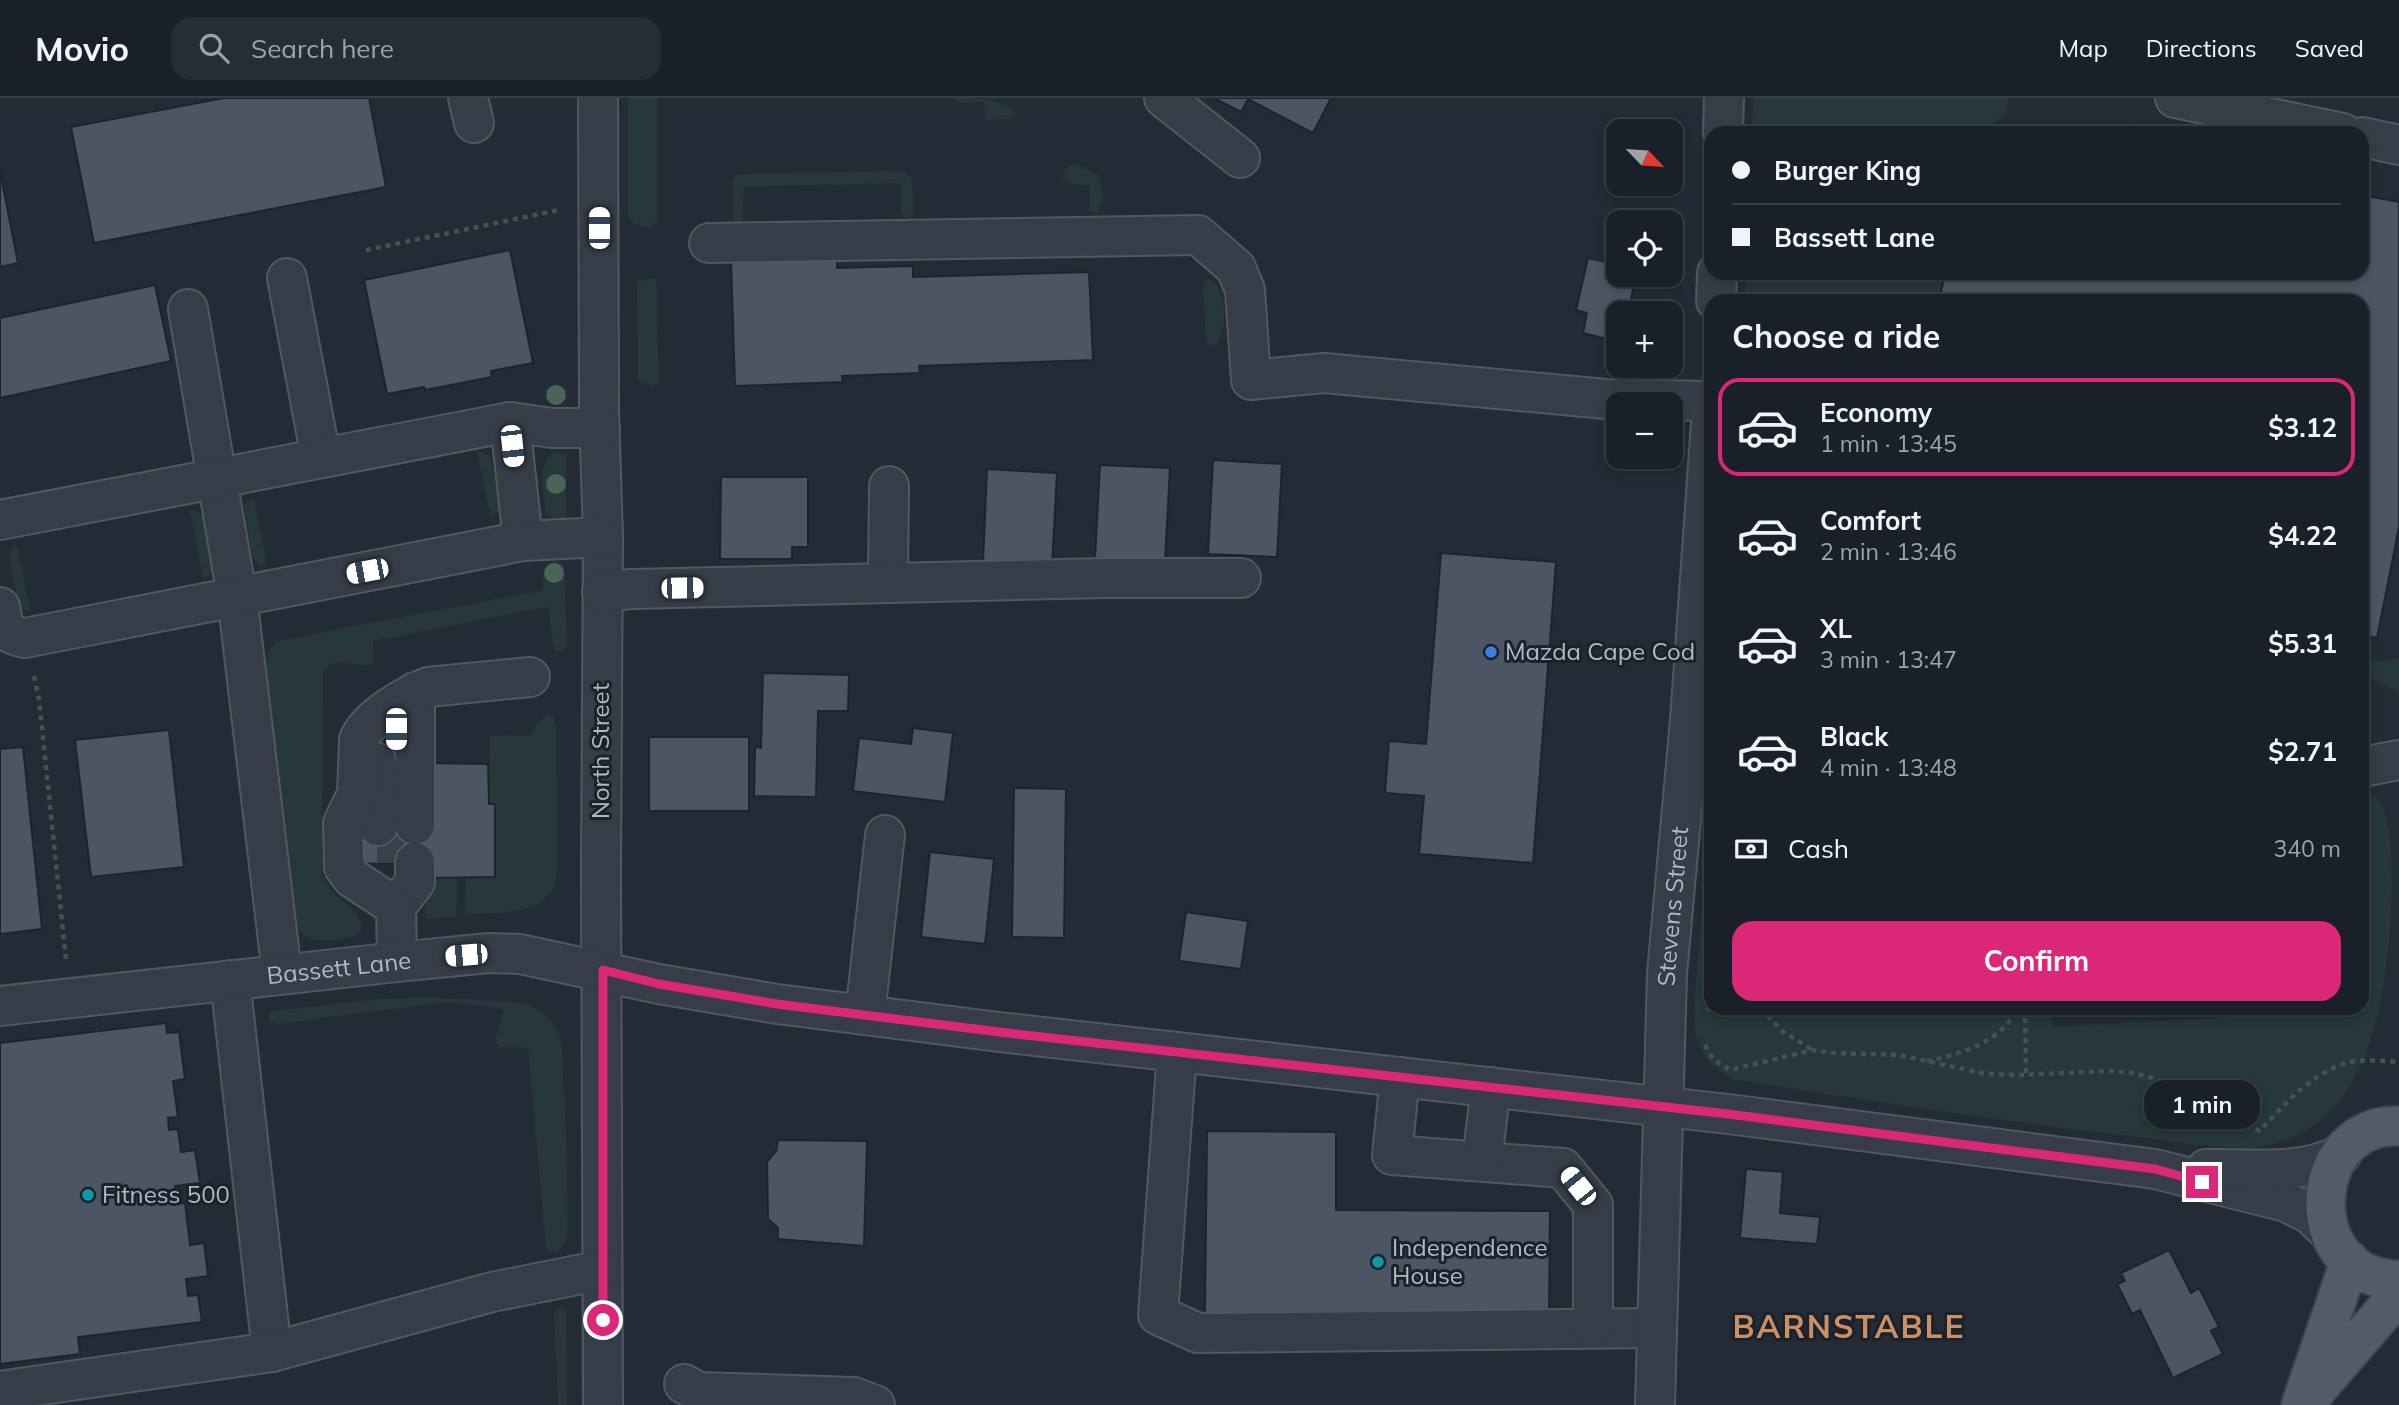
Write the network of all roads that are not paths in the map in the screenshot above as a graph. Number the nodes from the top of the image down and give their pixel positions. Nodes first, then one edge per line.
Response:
1 (598, 98) edge
2 (1164, 98) edge
3 (1724, 98) edge
4 (2175, 98) edge
5 (1723, 126) edge
6 (2309, 126) edge
7 (2369, 139) edge
8 (2399, 145) edge
9 (1240, 158) dead end
10 (709, 243) dead end
11 (286, 278) dead end
12 (188, 309) dead end
13 (1704, 401) edge
14 (510, 422) junction
15 (600, 428) junction
16 (321, 458) junction
17 (216, 479) junction
18 (890, 486) dead end
19 (0, 520) edge
20 (1704, 521) edge
21 (603, 537) junction
22 (523, 541) junction
23 (1241, 578) dead end
24 (888, 583) junction
25 (603, 592) junction
26 (237, 596) junction
27 (0, 607) edge
28 (530, 677) dead end
29 (396, 705) junction
30 (2399, 760) edge
31 (2369, 766) edge
32 (396, 825) tunnel mouth
33 (884, 835) dead end
34 (397, 962) junction
35 (603, 970) junction
36 (282, 974) junction
37 (230, 980) junction
38 (0, 1006) edge
39 (865, 1015) junction
40 (1177, 1052) junction
41 (1400, 1077) junction
42 (1491, 1087) junction
43 (1663, 1108) junction
44 (2399, 1126) edge
45 (2341, 1155) junction
46 (1482, 1160) junction
47 (2155, 1169) junction
48 (2340, 1247) junction
49 (602, 1270) junction
50 (2399, 1280) edge
51 (2399, 1294) edge
52 (1593, 1327) junction
53 (1656, 1328) junction
54 (272, 1352) junction
55 (684, 1384) dead end
56 (0, 1391) edge
57 (603, 1405) edge
58 (875, 1405) edge
59 (1655, 1405) edge
60 (2303, 1405) edge

1 - 15 street, North Street
2 - 9 street
3 - 5 street
4 - 6 street
7 - 8 street
10 - 13 street
11 - 16 street
12 - 17 street
14 - 15 street
14 - 16 street
14 - 22 street
15 - 21 street, North Street
16 - 17 street
17 - 19 street
17 - 26 street
18 - 24 street
20 - 43 street, Stevens Street
21 - 22 street
21 - 25 street, North Street
22 - 26 street
23 - 24 street
24 - 25 street
25 - 35 street, North Street
26 - 27 street
26 - 36 street
28 - 29 street
29 - 32 street
29 - 34 street
30 - 31 street
33 - 39 street
34 - 35 street, Bassett Lane
34 - 36 street, Bassett Lane
35 - 39 street, Bassett Lane
35 - 49 street, North Street
36 - 37 street, Bassett Lane
37 - 38 street, Bassett Lane
37 - 54 street
39 - 40 street, Bassett Lane
40 - 41 street, Bassett Lane
40 - 52 street
41 - 42 street, Bassett Lane
41 - 46 street
42 - 43 street, Bassett Lane
42 - 46 street
43 - 47 street, Bassett Lane
43 - 53 street, Stevens Street
44 - 45 main road
45 - 47 street
45 - 48 main road
46 - 52 street
47 - 48 street, Bassett Lane
48 - 50 main road
48 - 60 main road
49 - 54 street
49 - 57 street, North Street
51 - 60 main road
52 - 53 street
53 - 59 street, Stevens Street
54 - 56 street
55 - 58 street

